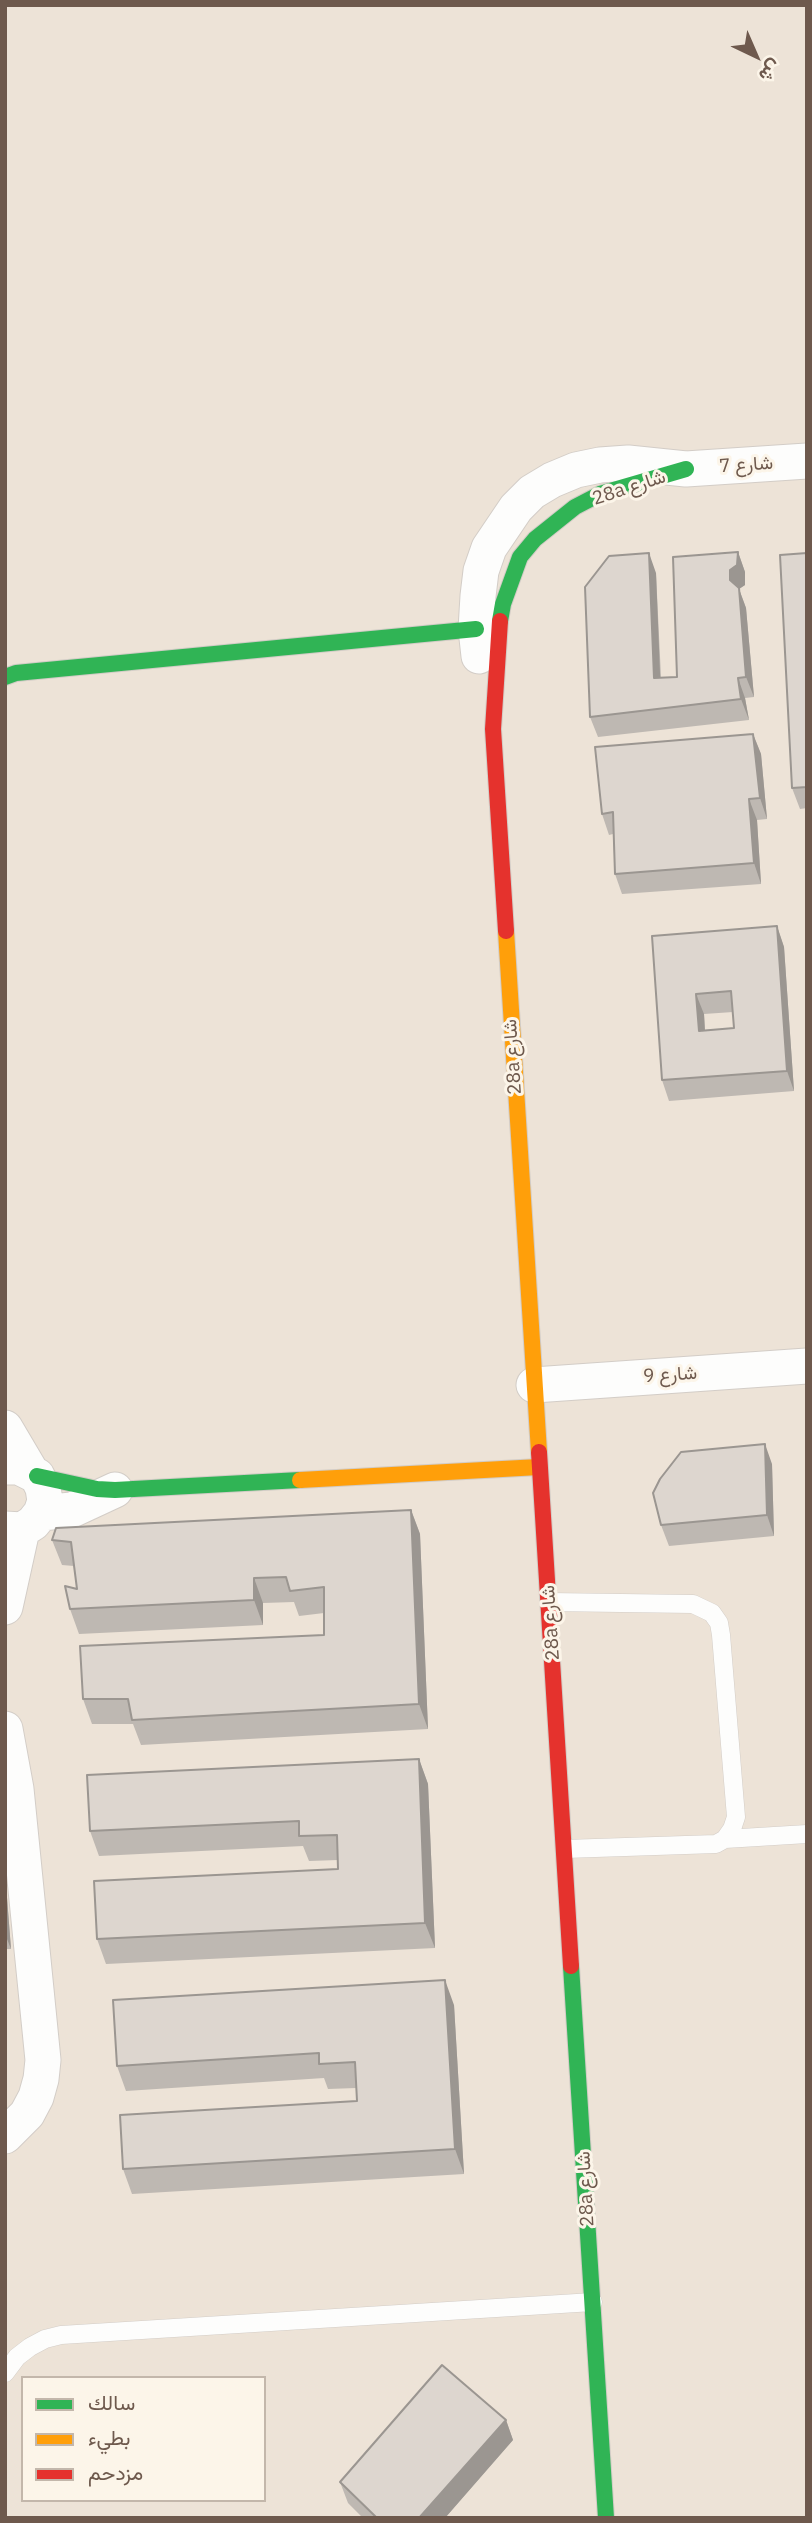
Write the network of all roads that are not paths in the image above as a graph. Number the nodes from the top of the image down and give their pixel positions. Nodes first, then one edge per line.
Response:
1 (807, 461) edge
2 (686, 469) junction
3 (476, 629) junction
4 (5, 677) edge
5 (493, 729) junction
6 (807, 1366) edge
7 (534, 1385) junction
8 (5, 1428) edge
9 (539, 1467) junction
10 (24, 1472) edge
11 (115, 1490) junction
12 (23, 1524) edge
13 (549, 1602) junction
14 (5, 1607) edge
15 (5, 1729) edge
16 (807, 1834) edge
17 (725, 1839) junction
18 (565, 1849) junction
19 (5, 2136) edge
20 (593, 2302) junction
21 (5, 2373) edge
22 (606, 2518) edge

1 - 2 street, شارع 7
2 - 3 street, 28a شارع
2 - 5 street, 28a شارع
3 - 4 street
3 - 5 street, 28a شارع
5 - 7 street, 28a شارع
6 - 7 street, شارع 9
7 - 9 street, 28a شارع
8 - 10 street
9 - 11 street
9 - 13 street, 28a شارع
10 - 11 street
10 - 12 street
11 - 12 street
12 - 14 street
13 - 17 lane
13 - 18 street, 28a شارع
15 - 19 street
16 - 17 lane
17 - 18 lane
18 - 20 street, 28a شارع
20 - 21 lane
20 - 22 street, 28a شارع

